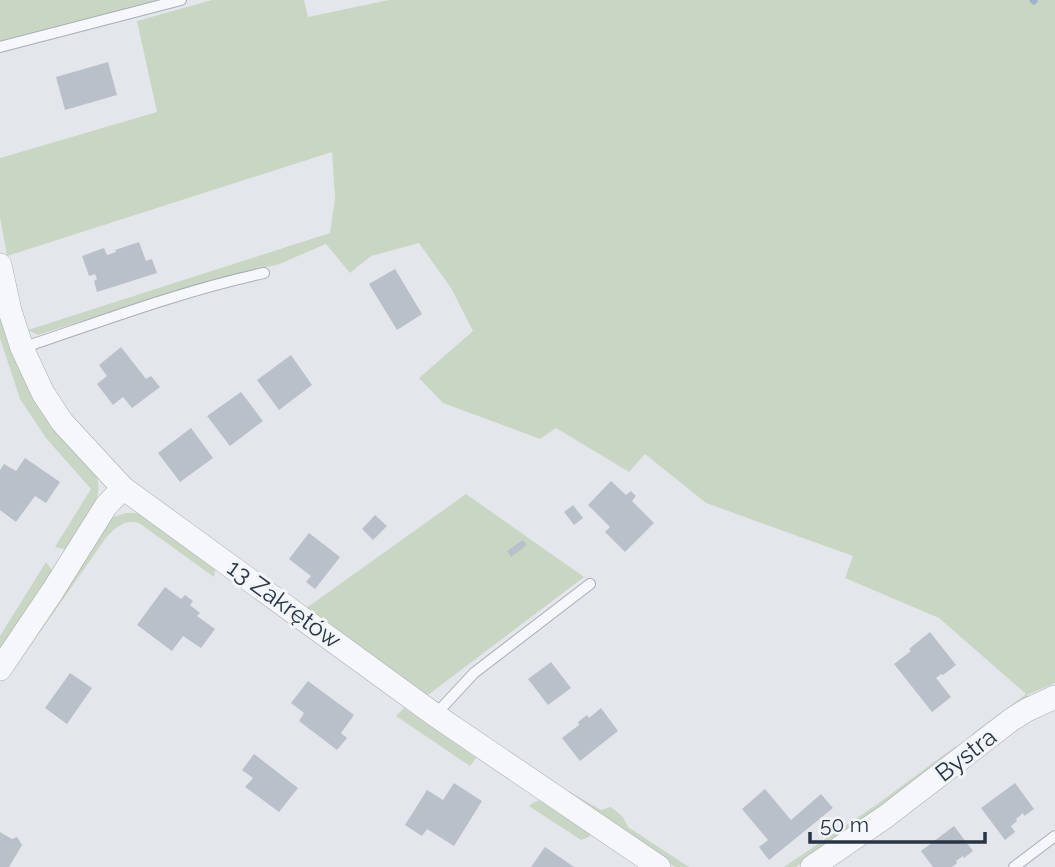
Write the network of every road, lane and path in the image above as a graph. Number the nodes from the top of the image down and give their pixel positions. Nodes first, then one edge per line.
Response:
1 (181, 0) edge
2 (0, 47) edge
3 (0, 265) edge
4 (264, 273) dead end
5 (22, 348) junction
6 (123, 488) junction
7 (590, 584) dead end
8 (0, 669) edge
9 (1055, 697) edge
10 (435, 715) junction
11 (1055, 836) edge
12 (659, 867) edge
13 (812, 867) edge
14 (1014, 867) edge

1 - 2 lane
3 - 5 street, 13 Zakrętów
4 - 5 lane
5 - 6 street, 13 Zakrętów
6 - 8 street
6 - 10 street, 13 Zakrętów
7 - 10 lane
9 - 13 street, Bystra
10 - 12 street, 13 Zakrętów
11 - 14 lane

